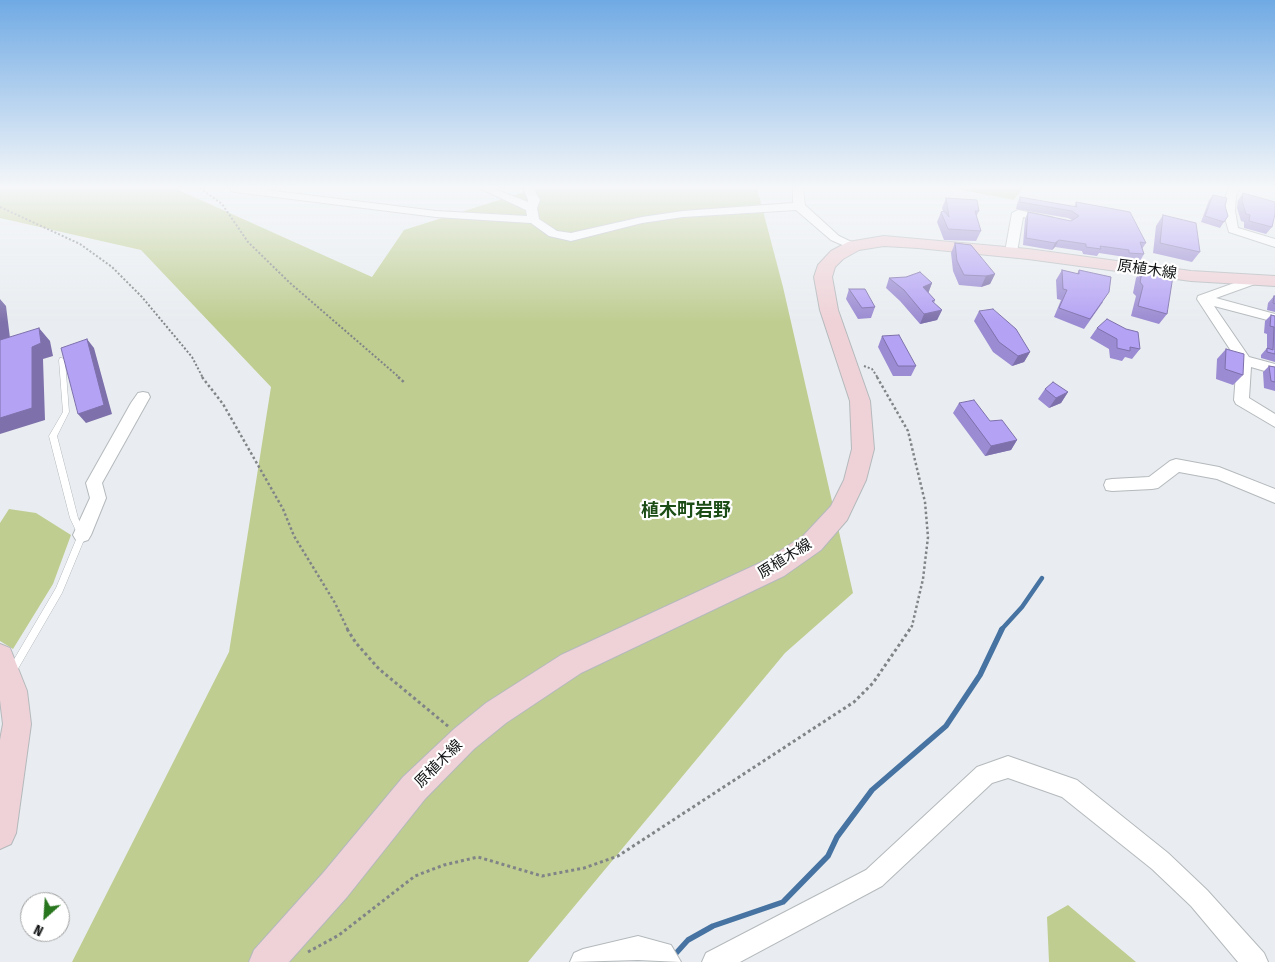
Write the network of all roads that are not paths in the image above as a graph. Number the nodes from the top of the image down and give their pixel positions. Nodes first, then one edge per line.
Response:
1 (551, 233) edge
2 (588, 233) edge
3 (829, 233) edge
4 (1014, 233) edge
5 (1242, 233) edge
6 (1275, 243) edge
7 (854, 246) junction
8 (1011, 252) junction
9 (1251, 281) junction
10 (1275, 282) edge
11 (1203, 299) junction
12 (1275, 318) edge
13 (62, 360) edge
14 (1244, 360) junction
15 (1275, 369) edge
16 (143, 397) dead end
17 (1275, 421) edge
18 (1112, 485) dead end
19 (1275, 496) edge
20 (82, 535) junction
21 (4, 667) edge
22 (0, 833) edge
23 (665, 958) edge
24 (266, 962) edge
25 (583, 962) edge
26 (715, 962) edge
27 (1255, 962) edge

1 - 2 street
3 - 7 street
4 - 8 street
5 - 6 street
7 - 8 main road, 原植木線
7 - 24 main road, 原植木線
8 - 9 main road, 原植木線
9 - 10 main road, 原植木線
9 - 11 street
11 - 12 street
11 - 14 street
13 - 20 lane
14 - 15 street
14 - 17 street
16 - 20 street
18 - 19 street
20 - 21 lane
21 - 22 main road
23 - 25 street
26 - 27 street

